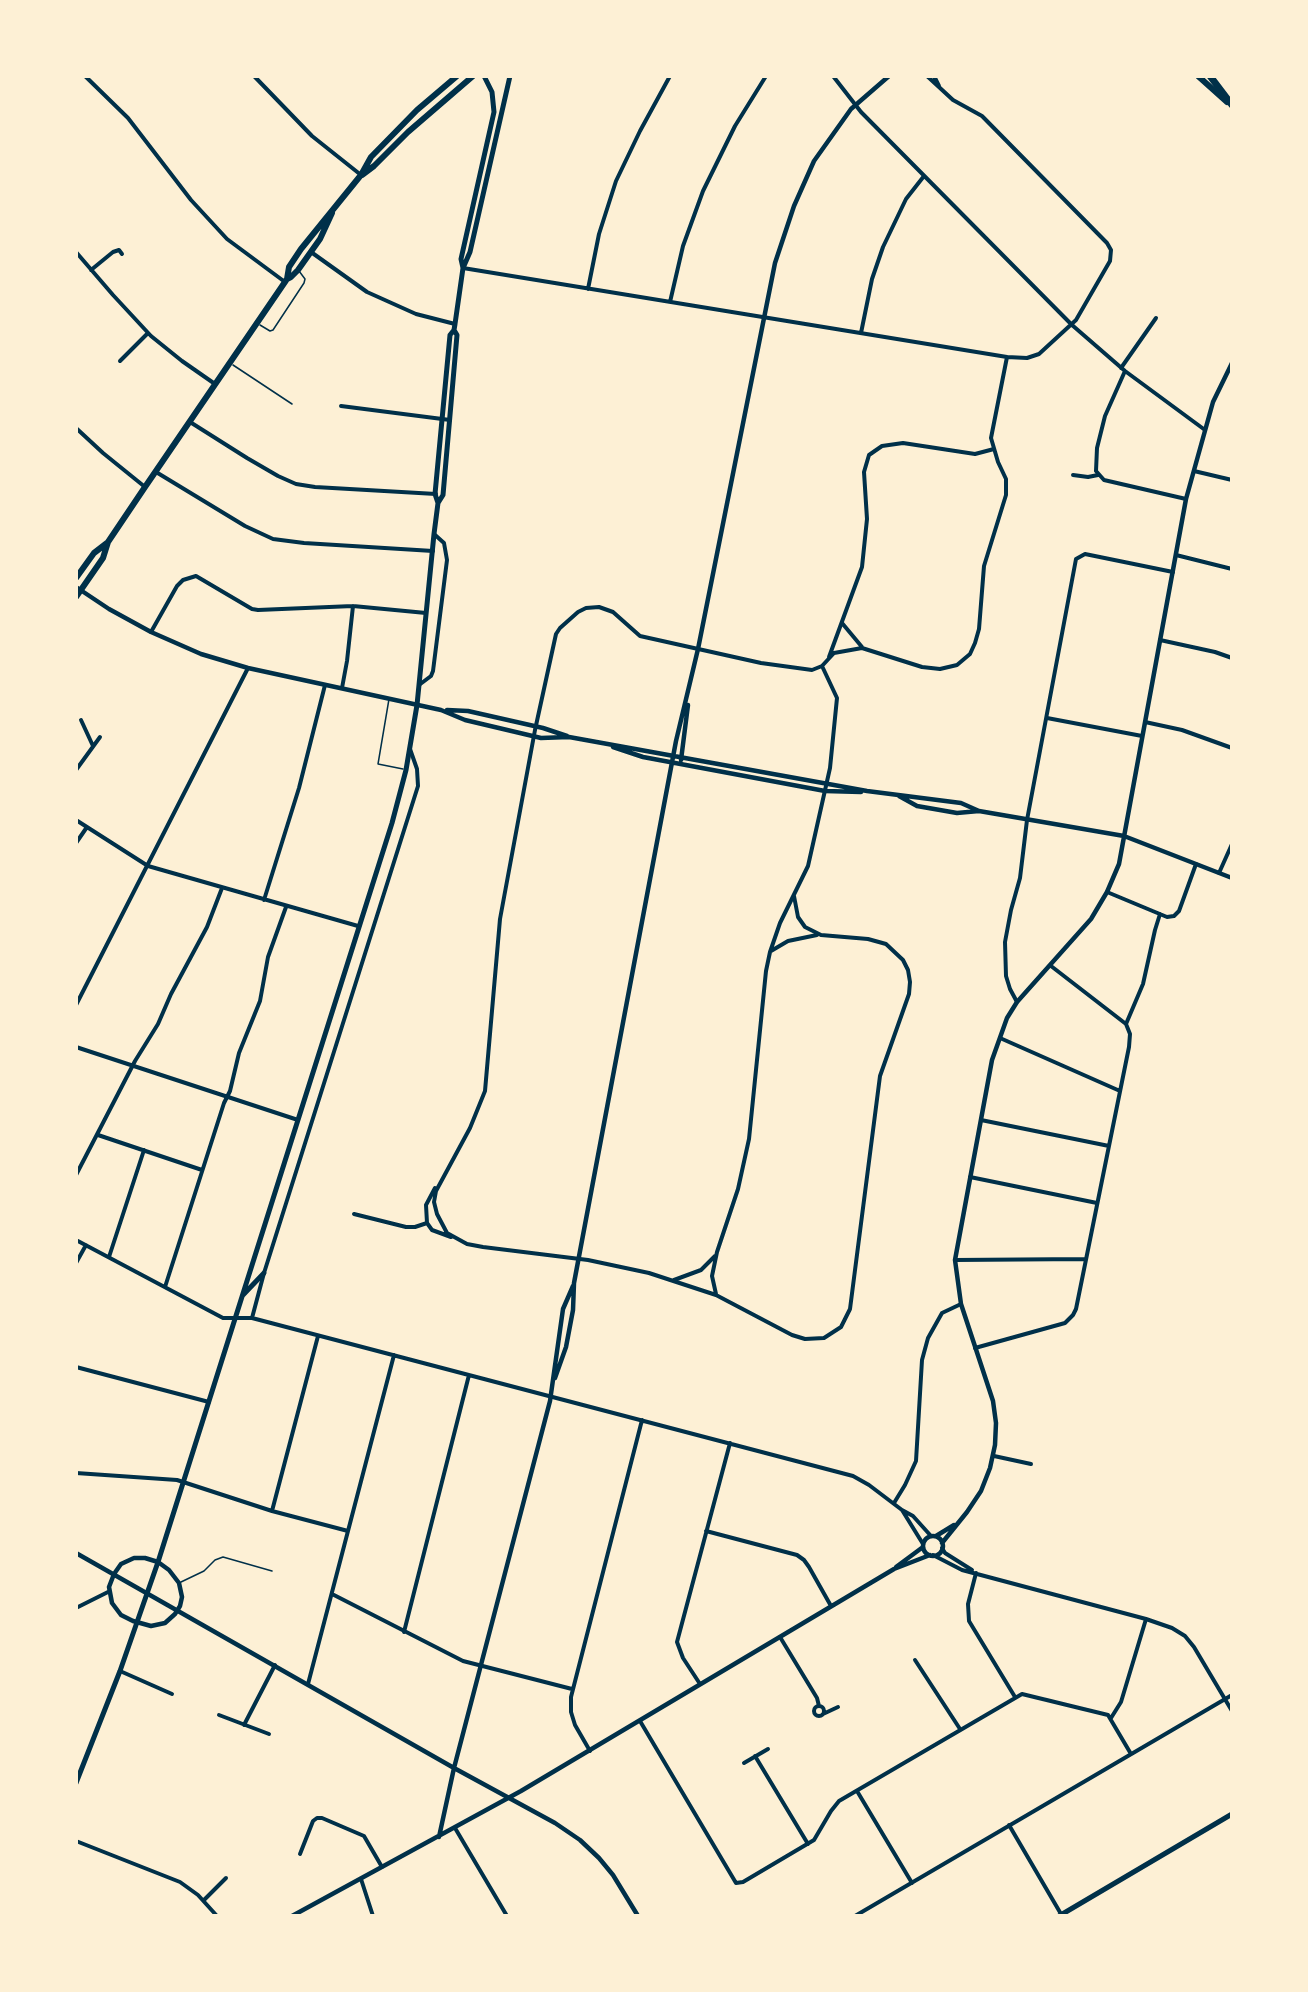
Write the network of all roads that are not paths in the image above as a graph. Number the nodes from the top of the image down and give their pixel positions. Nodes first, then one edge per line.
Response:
1 (254, 76) edge
2 (457, 76) edge
3 (473, 76) edge
4 (484, 76) edge
5 (510, 76) edge
6 (670, 76) edge
7 (766, 76) edge
8 (832, 76) edge
9 (890, 76) edge
10 (927, 76) edge
11 (934, 76) edge
12 (1198, 76) edge
13 (1210, 76) edge
14 (88, 78) edge
15 (446, 81) junction
16 (939, 87) junction
17 (444, 101) junction
18 (855, 105) junction
19 (1232, 105) edge
20 (361, 175) junction
21 (924, 176) junction
22 (332, 213) junction
23 (76, 252) edge
24 (311, 252) junction
25 (122, 254) dead end
26 (463, 268) junction
27 (91, 270) junction
28 (298, 270) junction
29 (286, 280) junction
30 (588, 289) junction
31 (670, 302) junction
32 (764, 317) junction
33 (1156, 318) dead end
34 (257, 322) junction
35 (1072, 325) junction
36 (454, 327) junction
37 (148, 333) junction
38 (861, 333) junction
39 (1007, 357) junction
40 (120, 362) dead end
41 (230, 362) junction
42 (1232, 363) edge
43 (1123, 369) junction
44 (215, 384) junction
45 (292, 404) dead end
46 (341, 406) dead end
47 (442, 419) junction
48 (450, 420) junction
49 (190, 422) junction
50 (76, 428) edge
51 (1205, 430) junction
52 (994, 449) junction
53 (1193, 471) junction
54 (156, 472) junction
55 (1073, 475) dead end
56 (1098, 475) junction
57 (1232, 480) edge
58 (145, 487) junction
59 (435, 494) junction
60 (443, 495) junction
61 (1186, 499) junction
62 (438, 503) junction
63 (434, 534) junction
64 (108, 542) junction
65 (432, 551) junction
66 (1176, 555) junction
67 (1232, 569) edge
68 (1173, 572) junction
69 (76, 578) edge
70 (79, 588) edge
71 (76, 597) edge
72 (353, 606) junction
73 (426, 613) junction
74 (842, 623) junction
75 (151, 632) junction
76 (1159, 639) junction
77 (862, 648) junction
78 (698, 649) junction
79 (828, 657) junction
80 (1232, 658) edge
81 (822, 666) junction
82 (248, 668) junction
83 (325, 684) junction
84 (419, 685) junction
85 (342, 688) junction
86 (689, 691) junction
87 (389, 698) junction
88 (417, 705) junction
89 (441, 710) junction
90 (1047, 718) junction
91 (81, 720) dead end
92 (1144, 722) junction
93 (535, 731) junction
94 (1142, 736) junction
95 (100, 737) dead end
96 (569, 737) junction
97 (611, 745) junction
98 (93, 747) junction
99 (410, 748) junction
100 (1232, 748) edge
101 (673, 756) junction
102 (681, 757) junction
103 (672, 762) junction
104 (684, 765) junction
105 (76, 770) edge
106 (406, 770) junction
107 (827, 782) junction
108 (825, 791) junction
109 (867, 791) junction
110 (897, 795) junction
111 (979, 812) junction
112 (76, 820) edge
113 (1027, 820) junction
114 (87, 827) junction
115 (1124, 836) junction
116 (76, 843) edge
117 (1232, 844) edge
118 (1196, 864) junction
119 (148, 866) junction
120 (1219, 873) junction
121 (1232, 878) edge
122 (222, 888) junction
123 (1107, 892) junction
124 (794, 896) junction
125 (264, 900) junction
126 (286, 907) junction
127 (1160, 914) junction
128 (358, 926) junction
129 (821, 935) junction
130 (770, 952) junction
131 (1051, 966) junction
132 (1017, 1002) junction
133 (76, 1005) edge
134 (1126, 1024) junction
135 (999, 1037) junction
136 (76, 1047) edge
137 (133, 1065) junction
138 (1120, 1091) junction
139 (227, 1097) junction
140 (298, 1120) junction
141 (981, 1120) junction
142 (98, 1135) junction
143 (1109, 1146) junction
144 (144, 1150) junction
145 (202, 1170) junction
146 (76, 1175) edge
147 (442, 1177) junction
148 (970, 1177) junction
149 (1097, 1203) junction
150 (354, 1214) dead end
151 (427, 1223) junction
152 (454, 1238) junction
153 (76, 1240) edge
154 (86, 1245) junction
155 (717, 1252) junction
156 (110, 1257) junction
157 (578, 1259) junction
158 (1086, 1259) junction
159 (956, 1260) junction
160 (76, 1263) edge
161 (264, 1273) junction
162 (673, 1280) junction
163 (574, 1283) junction
164 (165, 1287) junction
165 (716, 1295) junction
166 (242, 1296) junction
167 (961, 1304) junction
168 (234, 1318) junction
169 (252, 1318) junction
170 (318, 1336) junction
171 (975, 1348) junction
172 (394, 1355) junction
173 (76, 1367) edge
174 (469, 1375) junction
175 (555, 1378) junction
176 (551, 1396) junction
177 (209, 1402) junction
178 (642, 1420) junction
179 (730, 1443) junction
180 (994, 1456) junction
181 (1031, 1464) dead end
182 (76, 1473) edge
183 (184, 1482) junction
184 (894, 1503) junction
185 (902, 1510) junction
186 (272, 1511) junction
187 (959, 1522) junction
188 (348, 1531) junction
189 (706, 1531) junction
190 (933, 1536) junction
191 (923, 1546) junction
192 (942, 1546) junction
193 (76, 1553) edge
194 (931, 1555) junction
195 (158, 1562) junction
196 (894, 1569) junction
197 (272, 1571) dead end
198 (976, 1573) junction
199 (114, 1574) junction
200 (179, 1583) junction
201 (108, 1592) junction
202 (148, 1593) junction
203 (332, 1594) junction
204 (831, 1606) junction
205 (76, 1608) edge
206 (178, 1610) junction
207 (1146, 1619) junction
208 (137, 1623) junction
209 (404, 1632) junction
210 (780, 1637) junction
211 (915, 1660) dead end
212 (275, 1665) junction
213 (480, 1666) junction
214 (120, 1671) junction
215 (308, 1684) junction
216 (700, 1684) junction
217 (572, 1689) junction
218 (172, 1694) dead end
219 (1232, 1695) edge
220 (1014, 1697) junction
221 (1224, 1699) junction
222 (819, 1706) junction
223 (838, 1707) dead end
224 (1232, 1711) edge
225 (822, 1714) junction
226 (219, 1715) dead end
227 (1111, 1718) junction
228 (640, 1721) junction
229 (244, 1725) junction
230 (960, 1730) junction
231 (268, 1734) dead end
232 (768, 1749) dead end
233 (590, 1751) junction
234 (1131, 1754) junction
235 (755, 1756) junction
236 (744, 1763) dead end
237 (454, 1768) junction
238 (76, 1783) edge
239 (857, 1791) junction
240 (510, 1798) junction
241 (1232, 1814) edge
242 (1009, 1825) junction
243 (455, 1828) junction
244 (439, 1837) junction
245 (76, 1841) edge
246 (808, 1844) junction
247 (300, 1854) dead end
248 (382, 1868) junction
249 (226, 1878) dead end
250 (361, 1879) junction
251 (912, 1883) junction
252 (204, 1900) junction
253 (1060, 1915) edge
254 (217, 1916) edge
255 (292, 1916) edge
256 (373, 1916) edge
257 (507, 1916) edge
258 (638, 1916) edge
259 (855, 1916) edge

1 - 20 street
2 - 15 main road
3 - 17 main road
4 - 26 main road
5 - 26 main road
6 - 30 street
7 - 31 street
8 - 18 street
9 - 18 street
10 - 16 street
11 - 16 street
12 - 19 main road
13 - 19 highway
14 - 29 street
15 - 17 main road
15 - 20 main road
16 - 35 street
17 - 20 main road
18 - 21 street
18 - 32 street
20 - 22 main road
21 - 35 street
21 - 38 street
22 - 24 main road
22 - 29 main road
23 - 27 street
24 - 28 main road
24 - 36 street
25 - 27 street
26 - 30 street
26 - 36 main road
27 - 37 street
28 - 29 main road
28 - 34 lane
29 - 34 main road
30 - 31 street
31 - 32 street
32 - 38 street
32 - 78 street
33 - 43 street
34 - 41 main road
35 - 39 street
35 - 43 street
36 - 47 main road
36 - 48 main road
37 - 40 street
37 - 44 street
38 - 39 street
39 - 52 street
41 - 44 main road
41 - 45 lane
42 - 51 street
43 - 51 street
43 - 56 street
44 - 49 main road
46 - 47 street
47 - 48 street
47 - 59 main road
48 - 60 main road
49 - 54 main road
49 - 59 street
50 - 58 street
51 - 53 street
52 - 74 street
52 - 77 street
53 - 57 street
53 - 61 street
54 - 58 main road
54 - 65 street
55 - 56 street
56 - 61 street
58 - 64 main road
59 - 60 street
59 - 62 main road
60 - 62 main road
61 - 66 street
62 - 63 main road
63 - 65 main road
63 - 84 street
64 - 69 main road
64 - 70 main road
65 - 73 main road
66 - 67 street
66 - 68 street
68 - 76 street
68 - 90 street
70 - 71 main road
70 - 75 street
72 - 73 street
72 - 75 street
72 - 85 street
73 - 84 main road
74 - 77 street
74 - 79 street
75 - 82 street
76 - 80 street
76 - 92 street
77 - 79 street
78 - 81 street
78 - 86 street
78 - 93 street
79 - 81 street
81 - 107 street
82 - 83 street
82 - 119 street
83 - 85 street
83 - 125 street
84 - 88 main road
85 - 87 street
86 - 101 street
86 - 102 street
87 - 88 street
87 - 106 lane
88 - 89 street
88 - 99 main road
89 - 93 street
89 - 93 street
90 - 94 street
90 - 113 street
91 - 98 street
92 - 94 street
92 - 100 street
93 - 96 street
93 - 96 street
93 - 147 street
94 - 115 street
95 - 98 street
96 - 97 street
97 - 101 street
97 - 103 street
98 - 105 street
99 - 106 main road
99 - 161 street
101 - 102 street
101 - 103 street
102 - 104 street
102 - 107 street
103 - 104 street
103 - 157 street
104 - 108 street
106 - 128 main road
107 - 108 street
107 - 109 street
108 - 109 street
108 - 124 street
109 - 110 street
110 - 111 street
110 - 111 street
111 - 113 street
112 - 114 street
113 - 115 street
113 - 132 street
114 - 116 street
114 - 119 street
115 - 118 street
115 - 123 street
117 - 120 street
118 - 120 street
118 - 127 street
119 - 122 street
119 - 133 street
120 - 121 street
122 - 125 street
122 - 137 street
123 - 127 street
123 - 131 street
124 - 129 street
124 - 130 street
125 - 126 street
126 - 128 street
126 - 139 street
127 - 134 street
128 - 140 main road
129 - 130 street
129 - 165 street
130 - 155 street
131 - 132 street
131 - 134 street
132 - 135 street
134 - 138 street
135 - 138 street
135 - 141 street
136 - 137 street
137 - 139 street
137 - 142 street
138 - 143 street
139 - 140 street
139 - 145 street
140 - 166 main road
141 - 143 street
141 - 148 street
142 - 144 street
142 - 146 street
143 - 149 street
144 - 145 street
144 - 156 street
145 - 164 street
147 - 151 street
147 - 152 street
148 - 149 street
148 - 159 street
149 - 158 street
150 - 151 street
151 - 152 street
152 - 157 street
153 - 154 street
154 - 156 street
154 - 160 street
155 - 162 street
155 - 165 street
156 - 164 street
157 - 162 street
157 - 163 street
158 - 159 street
158 - 171 street
159 - 167 street
161 - 166 main road
161 - 169 street
162 - 165 street
163 - 175 street
163 - 175 street
164 - 168 street
166 - 168 main road
167 - 171 street
167 - 184 street
168 - 169 street
168 - 177 main road
169 - 170 street
170 - 172 street
170 - 186 street
171 - 180 street
172 - 174 street
172 - 188 street
173 - 177 street
174 - 176 street
174 - 209 street
175 - 176 street
176 - 178 street
176 - 213 street
177 - 183 main road
178 - 179 street
178 - 217 street
179 - 184 street
179 - 189 street
180 - 181 street
180 - 187 street
182 - 183 street
183 - 186 street
183 - 195 main road
184 - 185 street
185 - 190 street
185 - 191 street
186 - 188 street
187 - 190 street
187 - 192 street
188 - 203 street
189 - 204 street
189 - 216 street
190 - 191 street
190 - 192 street
191 - 194 street
191 - 196 street
192 - 194 street
192 - 198 street
193 - 199 street
194 - 196 street
194 - 198 street
195 - 199 street
195 - 200 street
195 - 202 main road
196 - 204 street
197 - 200 lane
198 - 207 street
198 - 220 street
199 - 201 street
199 - 202 street
200 - 206 street
201 - 205 street
201 - 208 street
202 - 206 street
202 - 208 main road
203 - 209 street
203 - 215 street
204 - 210 street
206 - 208 street
206 - 212 street
207 - 221 street
207 - 227 street
208 - 214 main road
209 - 213 street
210 - 216 street
210 - 222 street
211 - 230 street
212 - 215 street
212 - 229 street
213 - 217 street
213 - 237 street
214 - 218 street
214 - 238 main road
215 - 237 street
216 - 228 street
217 - 233 street
219 - 221 street
220 - 227 street
220 - 230 street
221 - 224 street
221 - 234 street
222 - 225 street
222 - 225 street
223 - 225 street
226 - 229 street
227 - 234 street
228 - 233 street
228 - 246 street
229 - 231 street
230 - 239 street
232 - 235 street
233 - 240 street
234 - 242 street
235 - 236 street
235 - 246 street
237 - 240 street
237 - 244 street
239 - 246 street
239 - 251 street
240 - 243 street
240 - 258 street
241 - 253 main road
242 - 251 street
242 - 253 street
243 - 244 street
243 - 257 street
244 - 248 street
245 - 252 street
247 - 248 street
248 - 250 street
249 - 252 street
250 - 255 street
250 - 256 street
251 - 259 street
252 - 254 street

